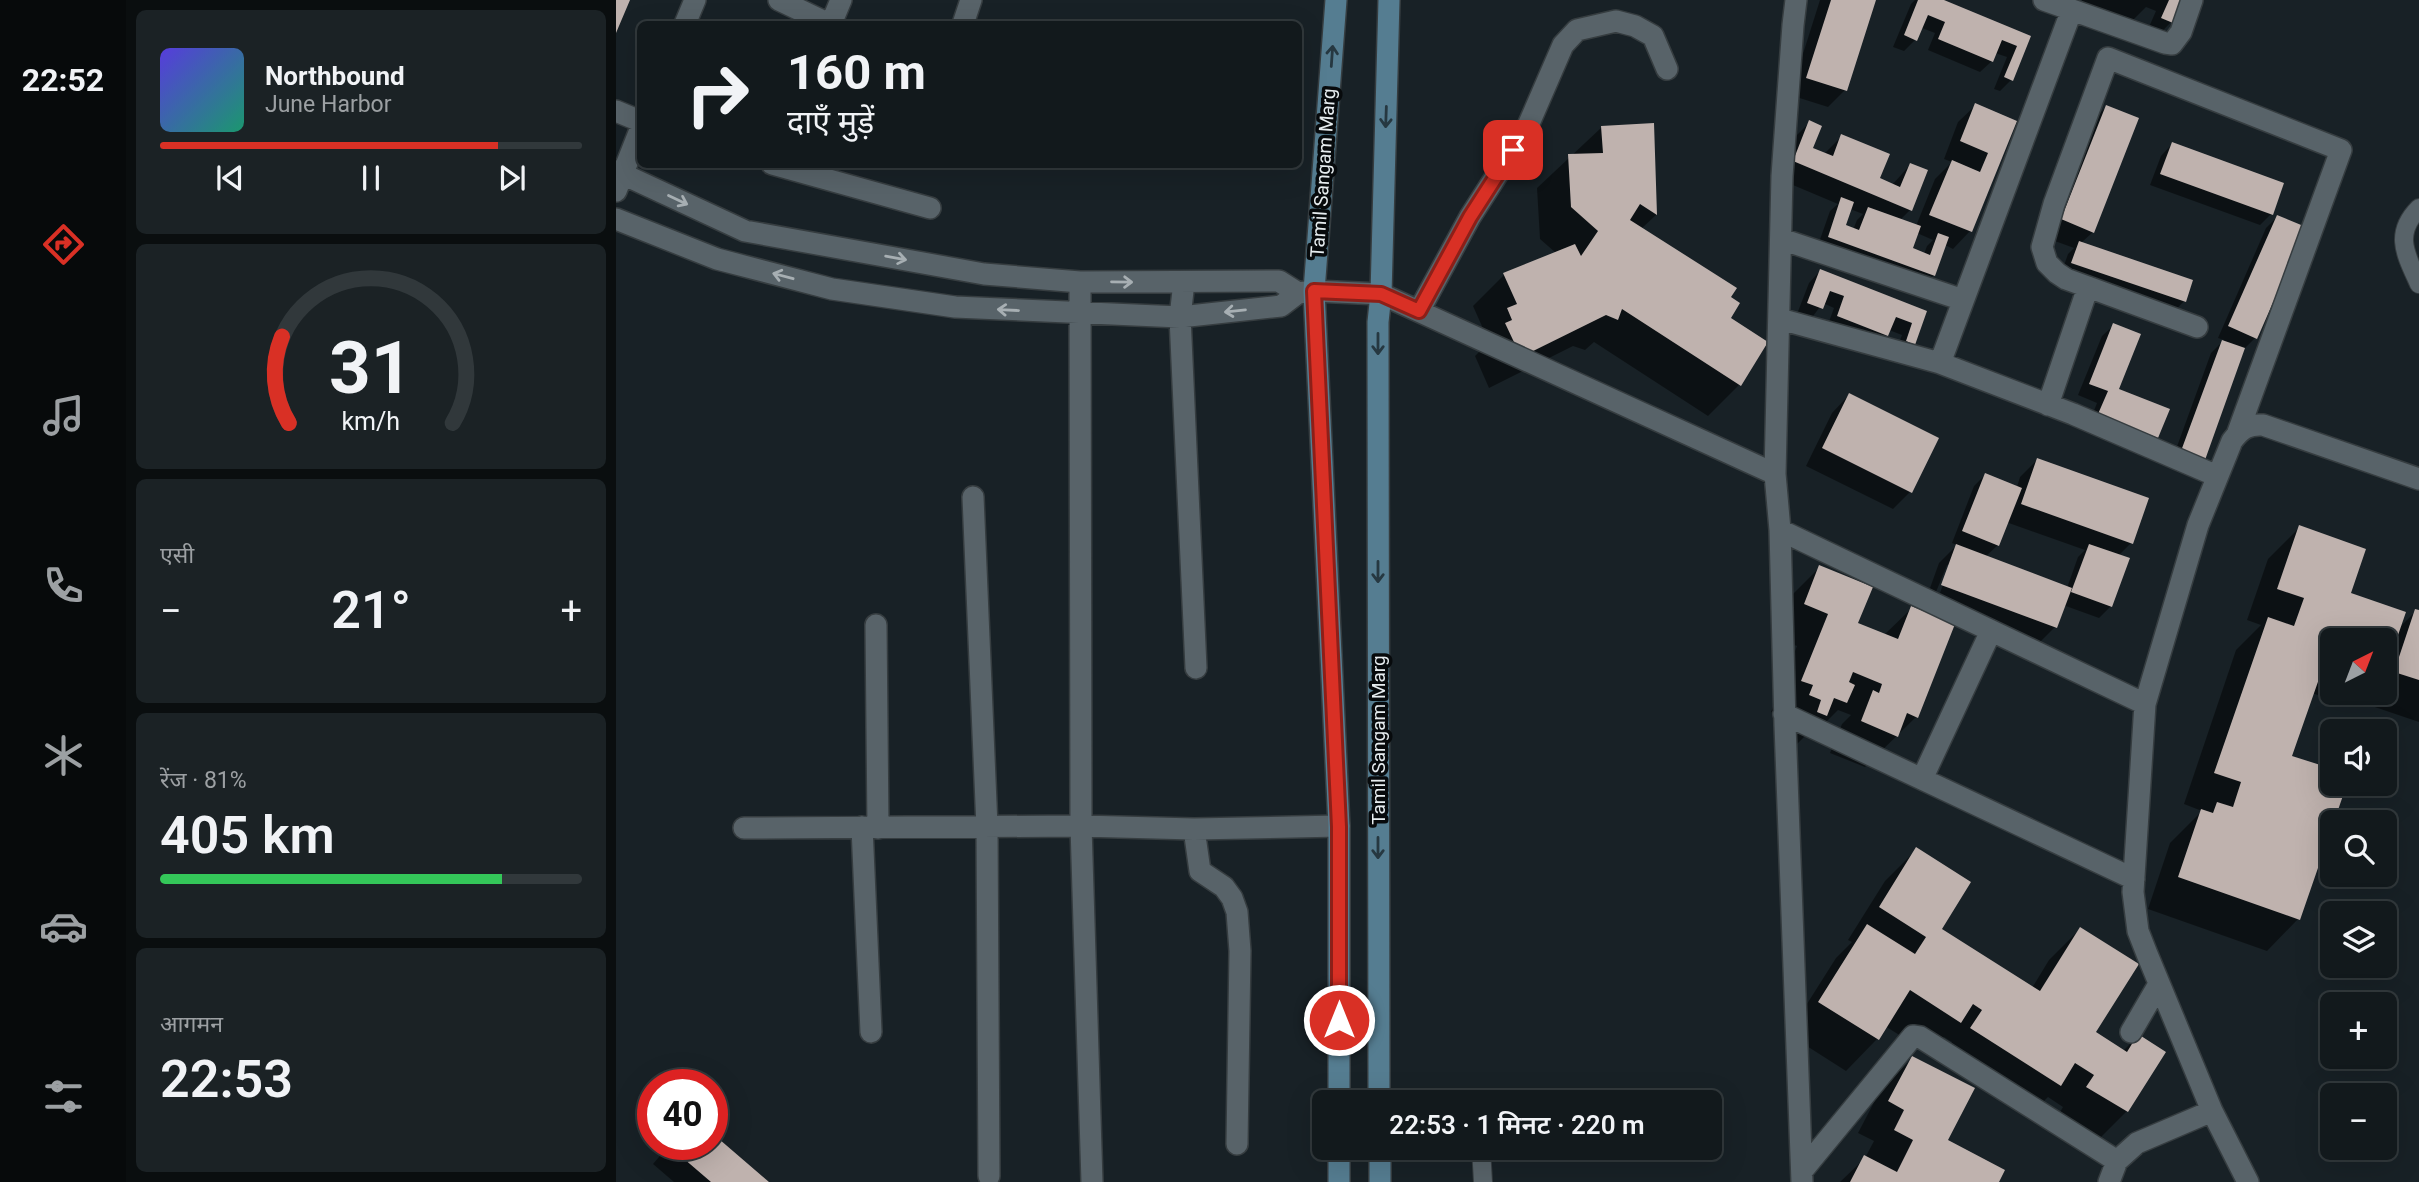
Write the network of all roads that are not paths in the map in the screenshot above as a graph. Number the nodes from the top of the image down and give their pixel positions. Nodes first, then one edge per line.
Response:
1 (695, 0) edge
2 (779, 0) edge
3 (841, 0) edge
4 (971, 0) edge
5 (1336, 0) edge
6 (1389, 0) edge
7 (1796, 0) edge
8 (2044, 0) edge
9 (2192, 0) edge
10 (2071, 12) junction
11 (686, 21) edge
12 (824, 21) edge
13 (831, 21) edge
14 (964, 21) edge
15 (1667, 69) dead end
16 (616, 111) edge
17 (637, 120) edge
18 (637, 137) edge
19 (786, 168) edge
20 (618, 178) edge
21 (930, 208) dead end
22 (2419, 208) edge
23 (616, 219) edge
24 (1781, 239) junction
25 (1080, 282) junction
26 (1184, 282) junction
27 (2419, 284) edge
28 (2088, 287) junction
29 (1306, 292) junction
30 (1381, 294) junction
31 (1963, 300) junction
32 (1419, 311) junction
33 (1080, 314) junction
34 (1180, 317) junction
35 (1780, 319) junction
36 (2197, 327) dead end
37 (1940, 363) junction
38 (2048, 405) junction
39 (2238, 432) junction
40 (1774, 474) junction
41 (2217, 476) junction
42 (2419, 479) edge
43 (973, 497) dead end
44 (1780, 530) junction
45 (876, 625) dead end
46 (1991, 631) junction
47 (1196, 668) dead end
48 (2145, 704) junction
49 (1784, 714) junction
50 (1922, 779) junction
51 (1081, 826) junction
52 (870, 827) junction
53 (987, 827) junction
54 (1339, 827) junction
55 (744, 828) dead end
56 (1194, 829) junction
57 (2134, 879) junction
58 (2159, 984) junction
59 (872, 1032) dead end
60 (2131, 1032) dead end
61 (1339, 1090) edge
62 (1379, 1090) edge
63 (2212, 1111) junction
64 (1237, 1144) dead end
65 (1339, 1160) edge
66 (1380, 1160) edge
67 (1482, 1160) edge
68 (2117, 1161) junction
69 (989, 1176) dead end
70 (1802, 1176) edge
71 (1092, 1182) edge
72 (1339, 1182) edge
73 (1380, 1182) edge
74 (1483, 1182) edge
75 (2109, 1182) edge
76 (2248, 1182) edge

1 - 11 street
2 - 12 street
3 - 13 street
4 - 14 street
29 -> 5 street, Tamil Sangam Marg
6 -> 30 street, Tamil Sangam Marg
7 - 24 street
8 - 10 street
9 - 10 street
10 - 31 street
15 - 32 street
16 - 17 street
18 - 20 street
19 - 21 street
20 -> 25 street
22 - 27 lane
33 -> 23 street
24 - 31 street
24 - 35 street
25 -> 26 street
25 - 33 street
26 - 29 street
26 - 34 street
28 - 36 street
28 - 38 street
28 - 39 street
29 - 30 street
29 -> 34 street
29 - 54 street, Tamil Sangam Marg
30 - 32 street
30 -> 62 street, Tamil Sangam Marg
31 - 37 street
32 - 40 street
33 - 34 street
33 - 51 street
34 - 47 street
35 - 37 street
35 - 40 street
37 - 38 street
38 - 41 street
39 - 41 street
39 - 42 street
40 - 44 street
41 - 48 street
43 - 53 street
44 - 46 street
44 - 49 street
45 - 52 street
46 - 48 street
46 - 50 street
48 - 57 street
49 - 50 street
49 - 70 street
50 - 57 street
51 - 53 street
51 - 56 street
51 - 71 street
52 - 53 street
52 - 55 street
52 - 59 street
53 - 69 street
54 - 56 street
54 - 61 street, Tamil Sangam Marg
56 - 64 street
57 - 58 street
58 - 60 street
58 - 63 street
63 - 68 street
63 - 76 street
65 - 72 street
66 - 73 street
67 - 74 lane
68 - 70 street
68 - 75 street

